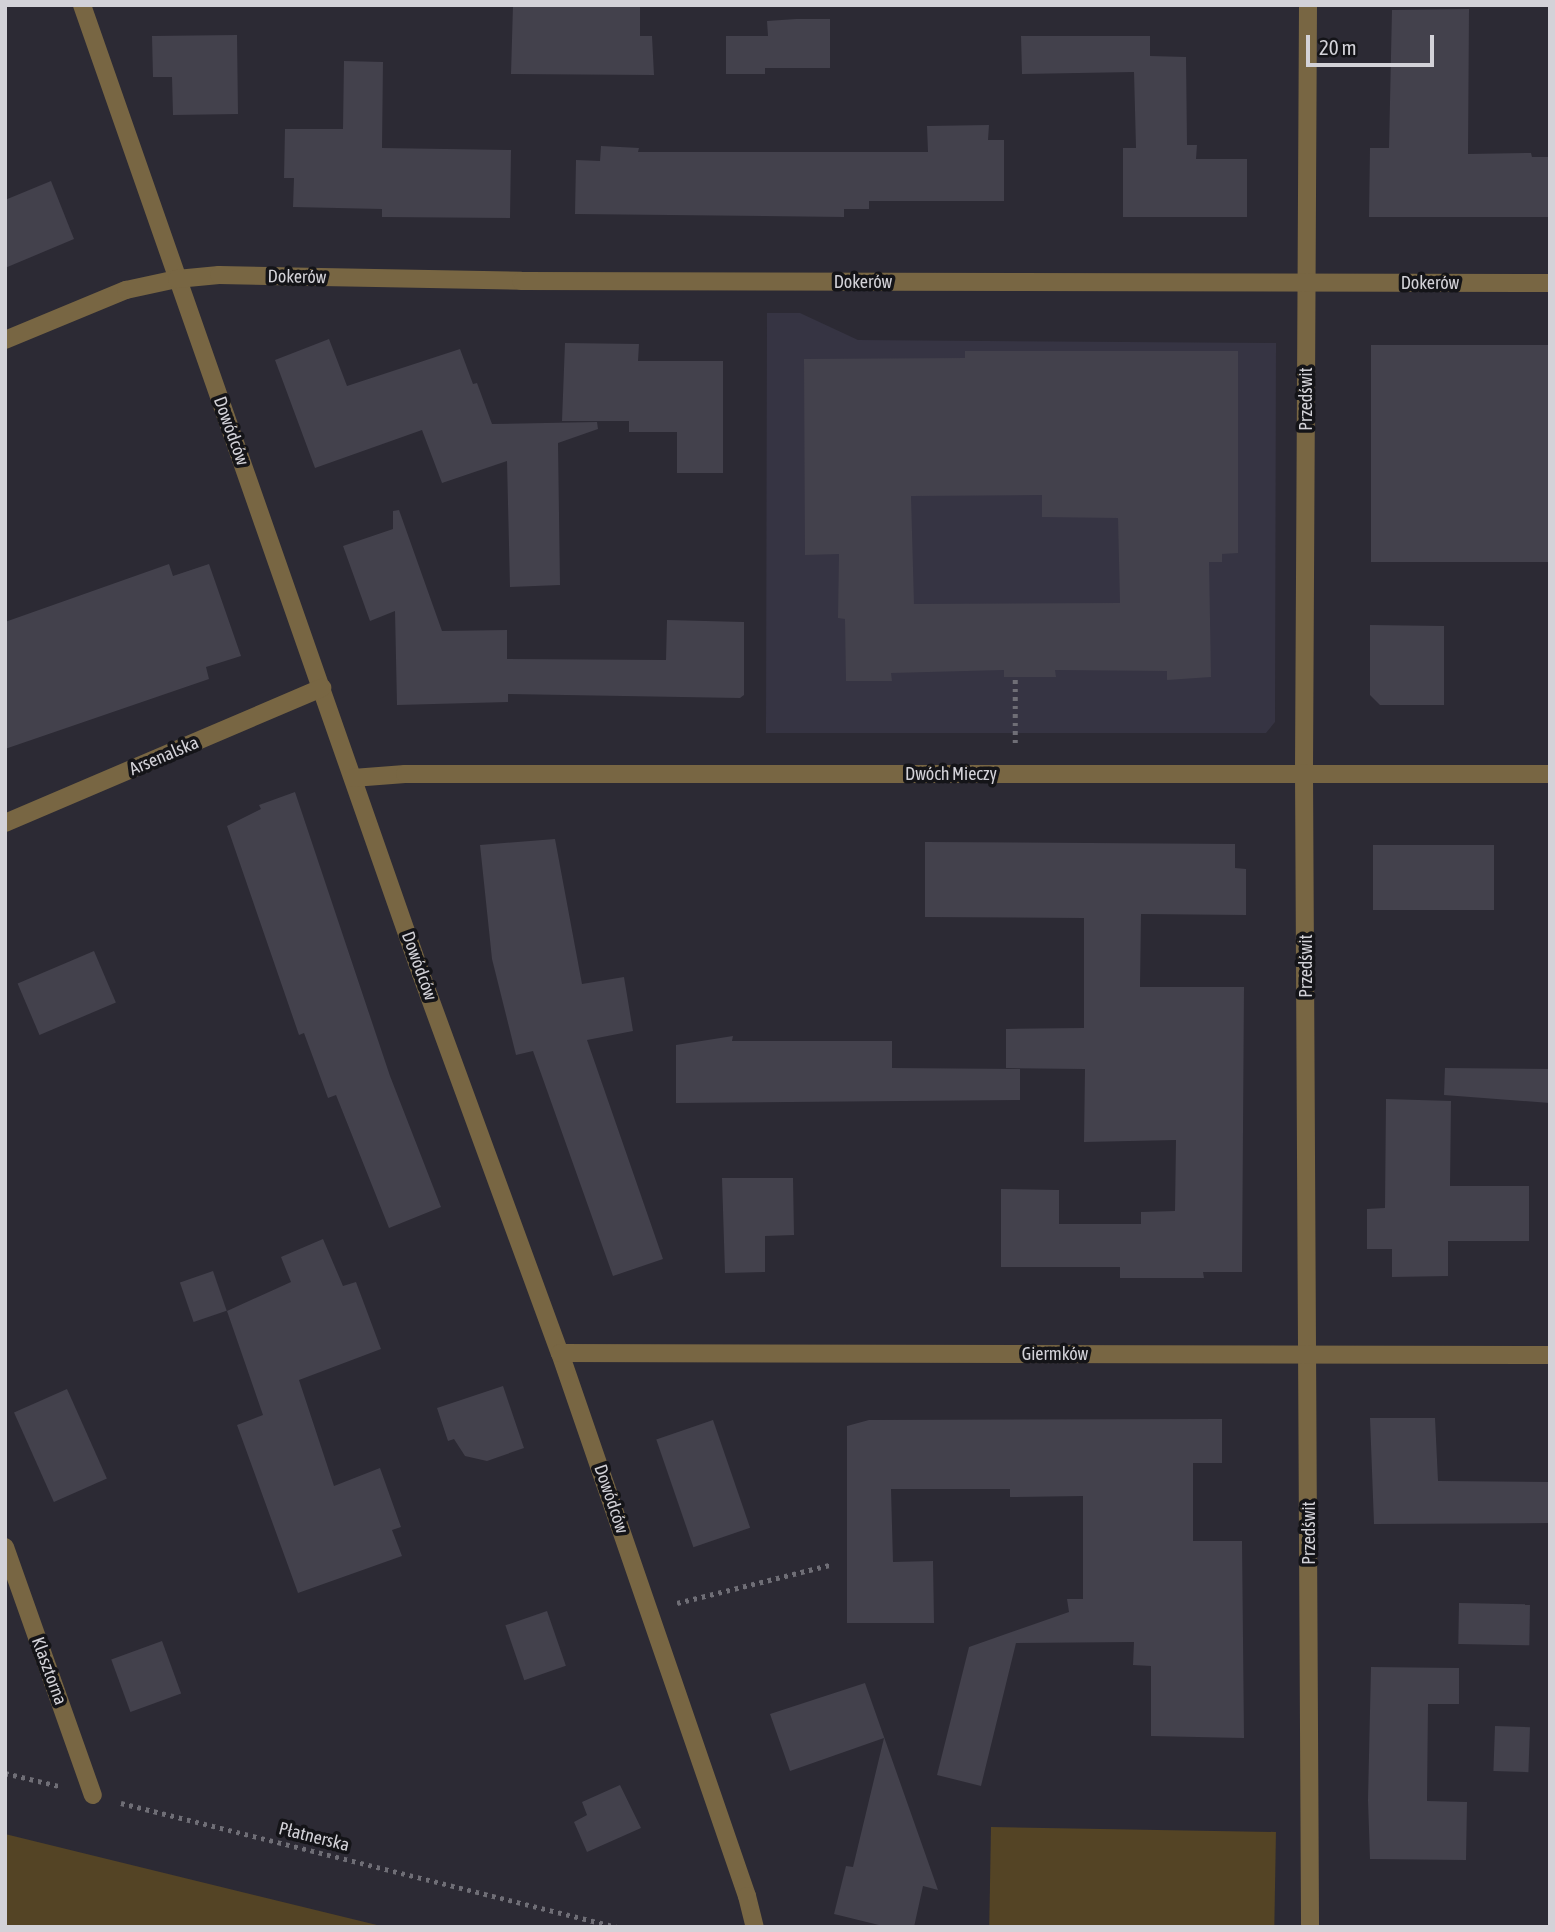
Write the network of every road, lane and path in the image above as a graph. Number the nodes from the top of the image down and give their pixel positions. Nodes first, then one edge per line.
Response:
1 (82, 5) edge
2 (1308, 5) edge
3 (177, 279) junction
4 (1550, 283) edge
5 (1306, 284) junction
6 (5, 340) edge
7 (1015, 677) dead end
8 (322, 688) junction
9 (1014, 743) dead end
10 (1304, 774) junction
11 (1550, 774) edge
12 (353, 778) junction
13 (5, 823) edge
14 (561, 1353) junction
15 (1308, 1353) junction
16 (1550, 1355) edge
17 (5, 1547) edge
18 (829, 1565) dead end
19 (681, 1602) dead end
20 (5, 1773) edge
21 (93, 1795) junction
22 (617, 1927) edge
23 (755, 1927) edge
24 (1310, 1927) edge

1 - 3 street, Dowódców
2 - 5 street, Przedświt
3 - 5 street, Dokerów
3 - 6 street, Dokerów
3 - 8 street, Dowódców
4 - 5 street, Dokerów
5 - 10 street, Przedświt
7 - 9 path
8 - 12 street, Dowódców
8 - 13 street, Arsenalska
10 - 11 street, Dwóch Mieczy
10 - 12 street, Dwóch Mieczy
10 - 15 street, Przedświt
12 - 14 street, Dowódców
14 - 15 street, Giermków
14 - 23 street, Dowódców
15 - 16 street, Giermków
15 - 24 street, Przedświt
17 - 21 street, Klasztorna
18 - 19 path
20 - 21 path, Płatnerska
21 - 22 path, Płatnerska

